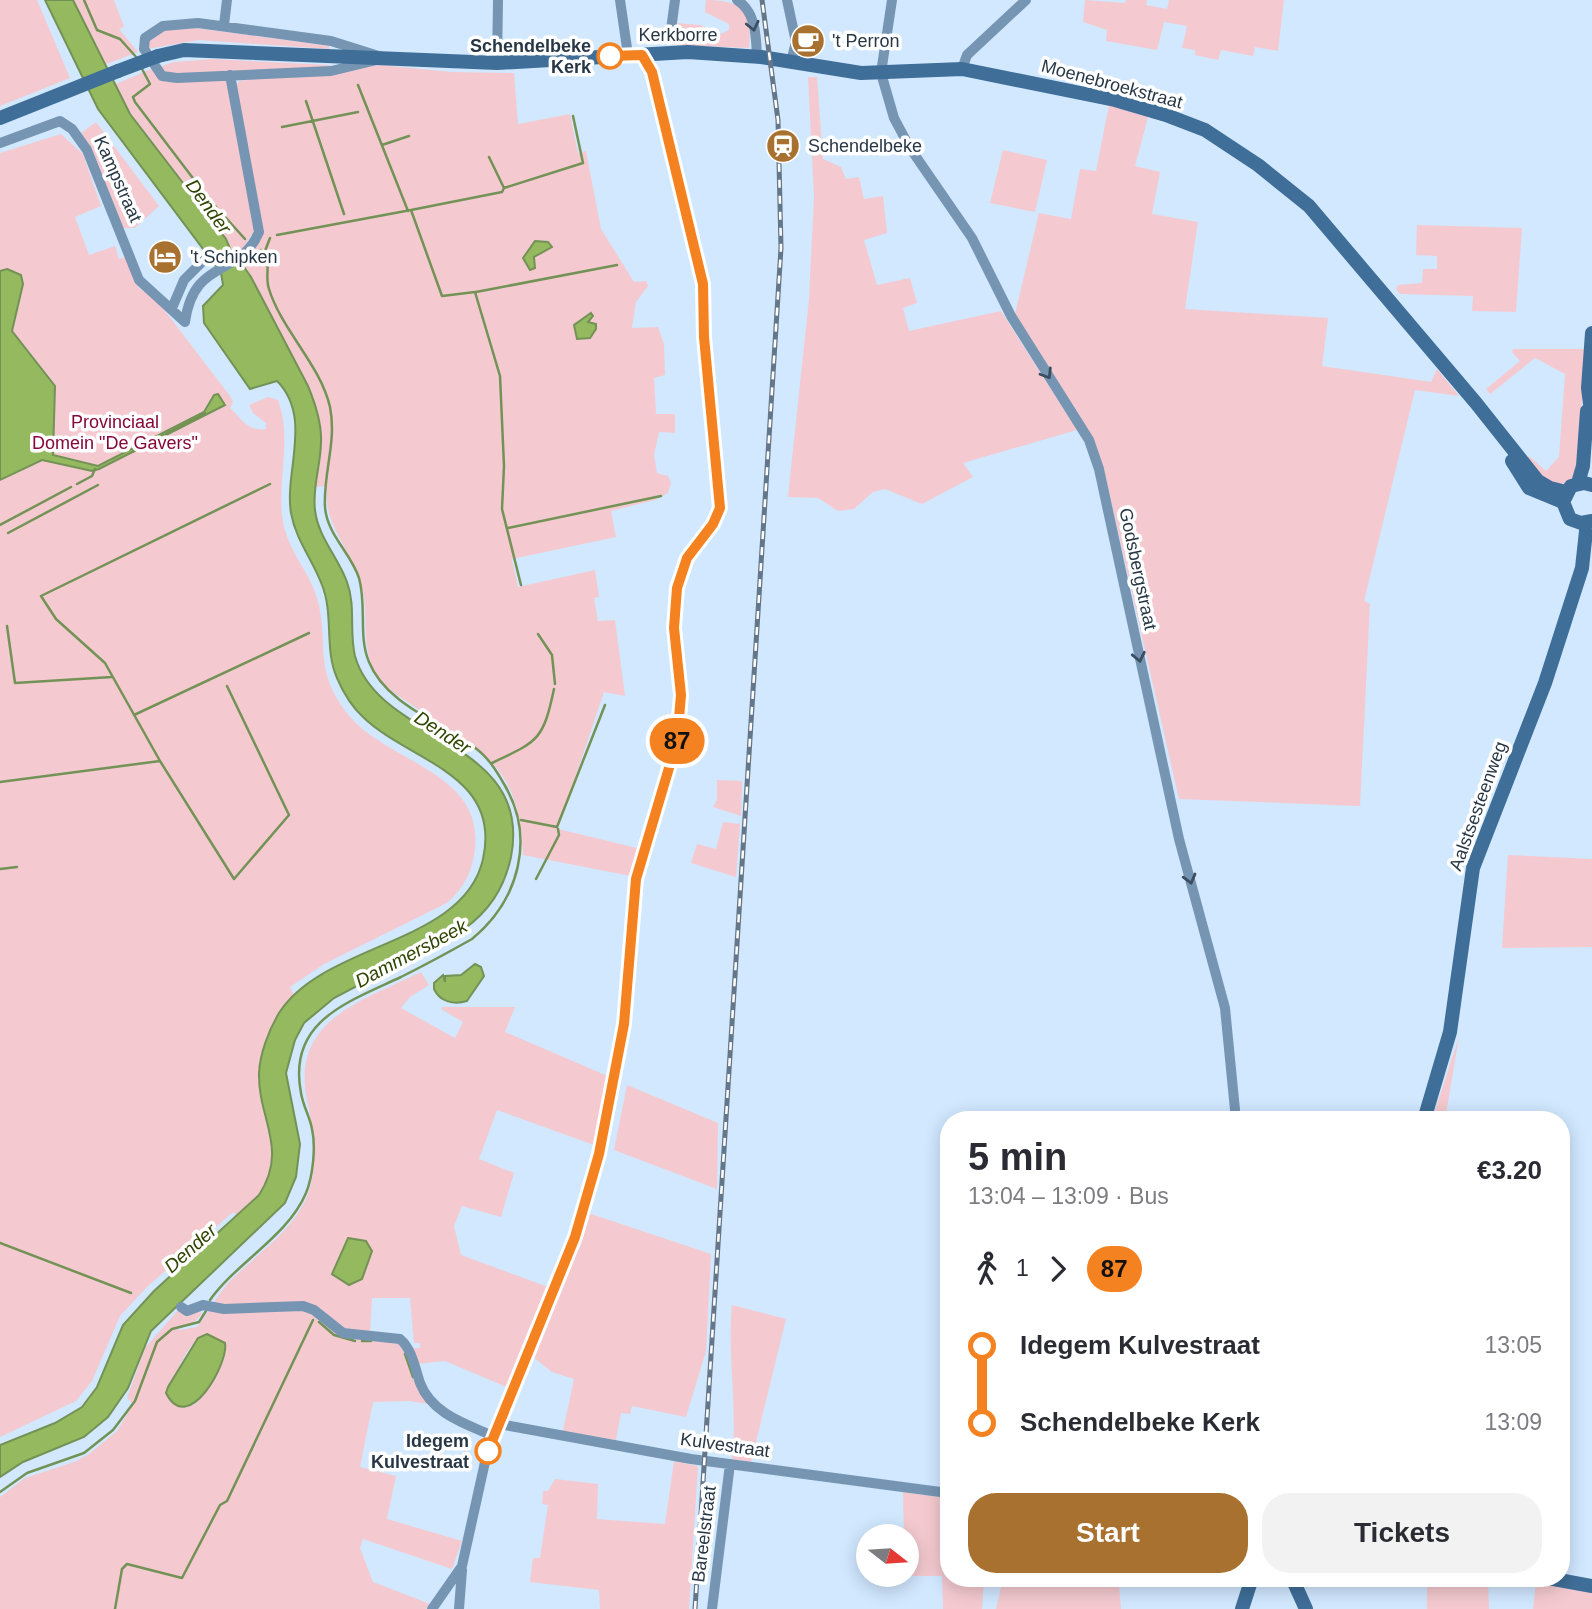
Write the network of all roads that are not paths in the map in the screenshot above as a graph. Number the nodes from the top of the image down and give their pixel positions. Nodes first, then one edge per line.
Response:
1 (227, 0) edge
2 (498, 0) edge
3 (621, 0) edge
4 (675, 0) edge
5 (737, 0) edge
6 (787, 0) edge
7 (892, 0) edge
8 (1026, 0) edge
9 (224, 25) junction
10 (670, 37) dead end
11 (635, 55) junction
12 (757, 56) junction
13 (385, 58) junction
14 (774, 59) joint
15 (791, 62) junction
16 (497, 63) junction
17 (962, 69) junction
18 (881, 73) junction
19 (230, 75) junction
20 (0, 118) edge
21 (0, 143) edge
22 (204, 260) dead end
23 (172, 308) junction
24 (1592, 333) edge
25 (1588, 402) junction
26 (1592, 419) edge
27 (1592, 458) edge
28 (1578, 489) edge
29 (1585, 521) edge
30 (1235, 1111) edge
31 (1427, 1111) edge
32 (181, 1307) dead end
33 (499, 1424) junction
34 (493, 1436) junction
35 (730, 1464) junction
36 (940, 1492) edge
37 (462, 1566) junction
38 (1570, 1582) edge
39 (1592, 1586) edge
40 (1249, 1587) edge
41 (1296, 1587) edge
42 (432, 1609) edge
43 (459, 1609) edge
44 (712, 1609) edge
45 (1242, 1609) edge
46 (1306, 1609) edge

1 - 9 street
2 - 16 street
3 - 11 street
4 - 10 street
5 -> 12 street
6 - 15 street
7 - 18 street
8 - 17 street
9 - 13 street, Kerkborre
9 - 19 street, Kerkborre
11 - 12 street, Kerkborre
11 - 16 street, Kerkborre
11 - 33 street
12 - 14 street, Kerkborre
13 - 16 street, Kerkborre
13 - 19 street, Kerkborre
13 - 20 street, Kerkborre, bridge
14 - 15 street, Moenebroekstraat
15 - 18 street, Moenebroekstraat
17 - 18 street, Moenebroekstraat
17 - 28 street, Moenebroekstraat
18 -> 30 street, Godsbergstraat
19 - 23 street
21 - 23 street, Kampstraat
22 - 23 street
24 - 25 street
25 - 26 street
25 - 28 street
27 - 28 street
28 - 29 street, Aalstsesteenweg
29 - 31 street, Aalstsesteenweg
32 - 34 street
33 - 34 street
33 - 35 street, Kulvestraat
34 - 37 street
35 - 36 street, Kulvestraat
35 - 44 street, Bareelstraat
37 - 42 street
37 - 43 street
38 - 39 street
40 - 45 street
41 - 46 street

